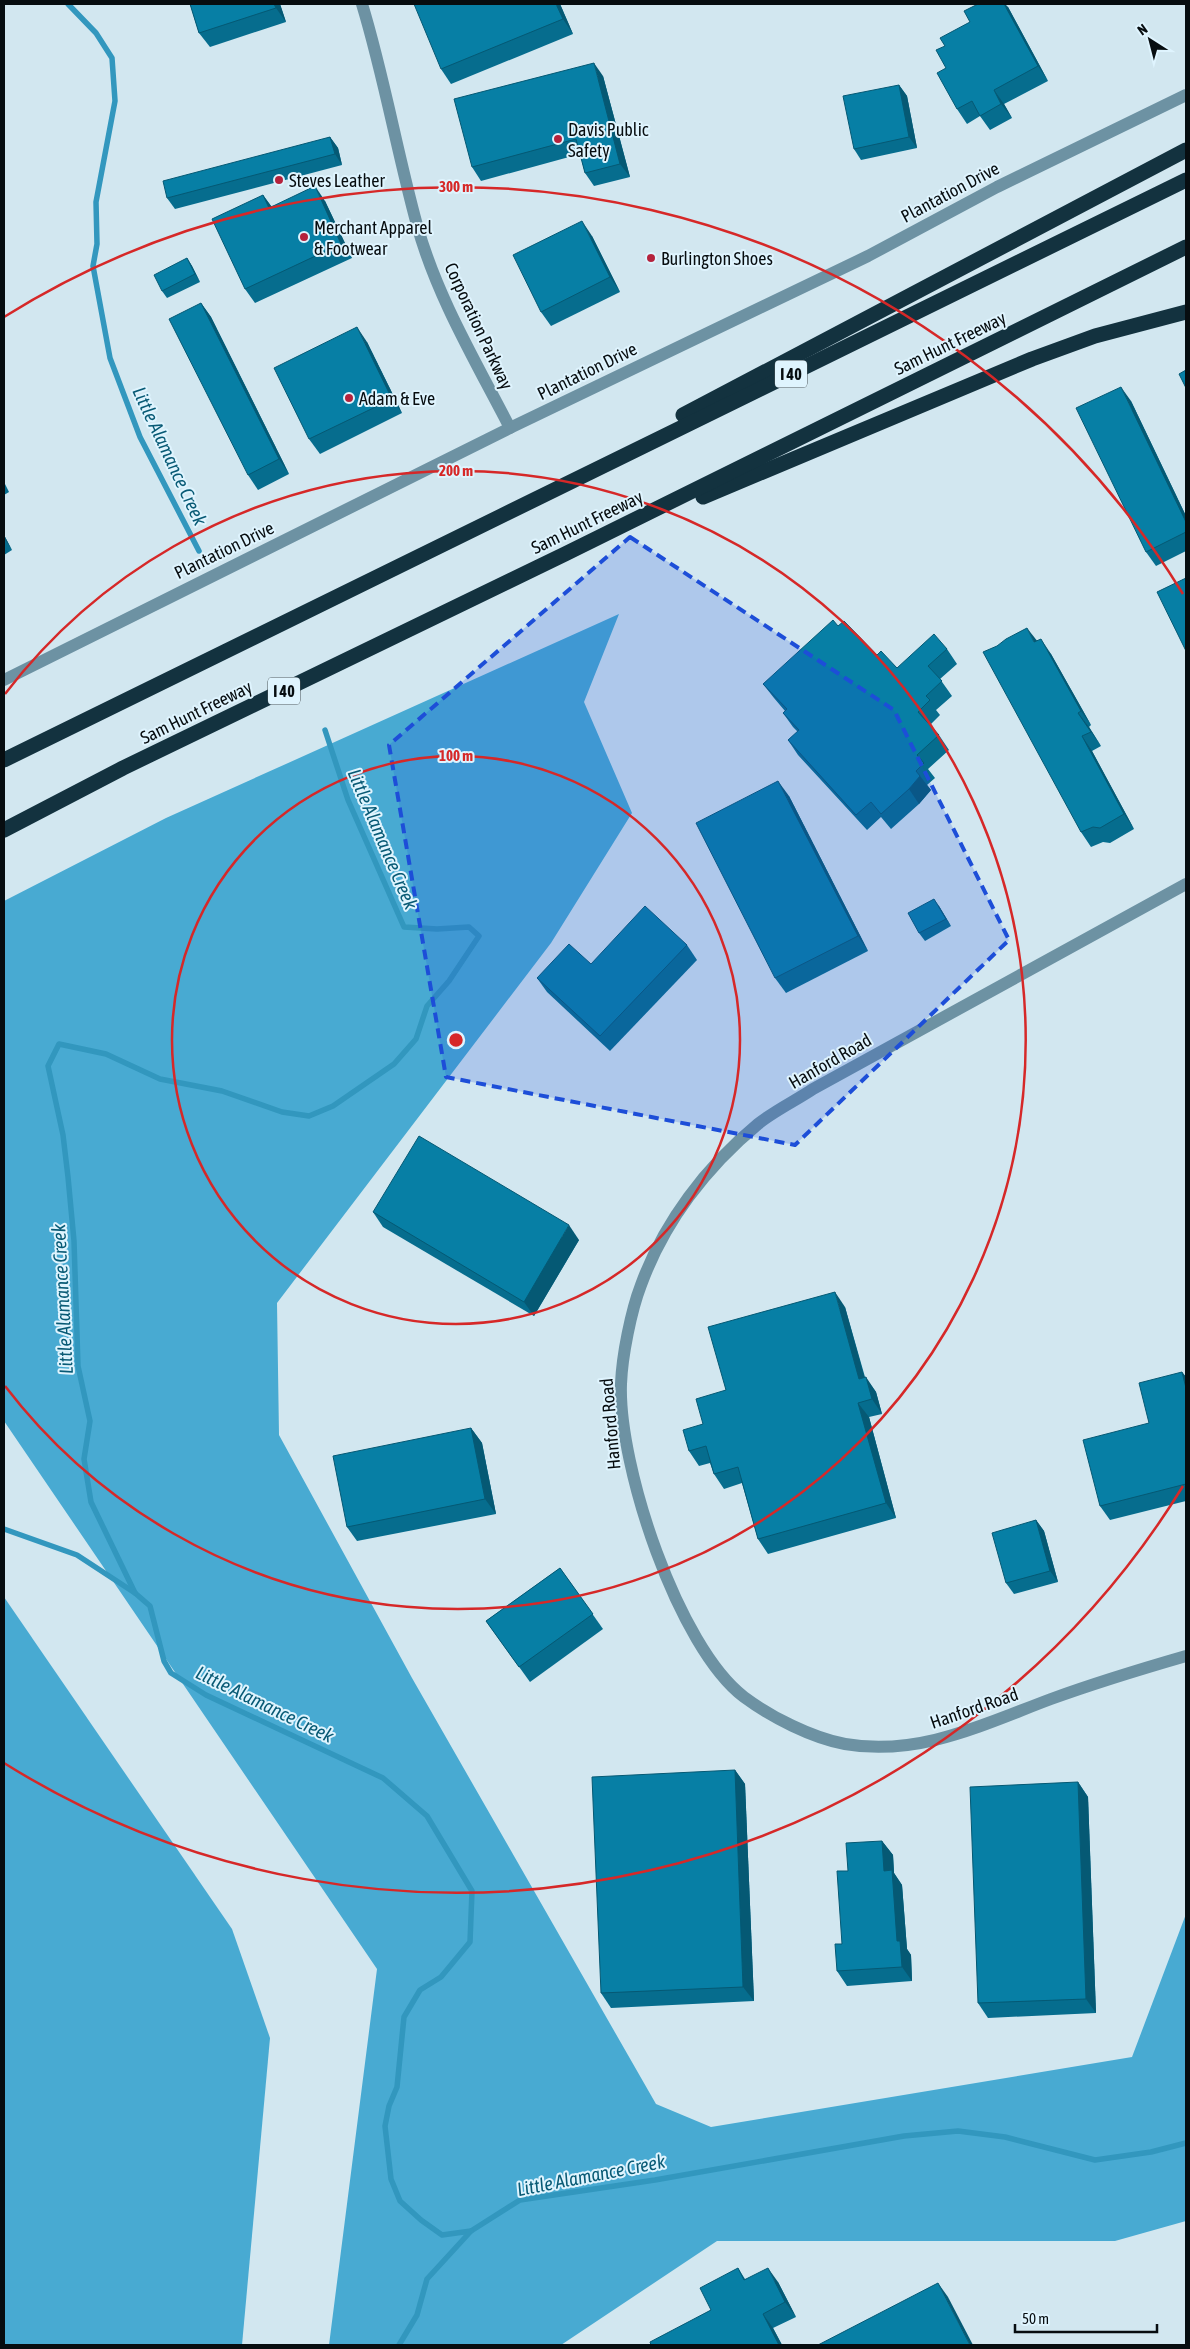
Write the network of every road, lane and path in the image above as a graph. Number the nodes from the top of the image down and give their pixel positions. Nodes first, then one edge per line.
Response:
1 (362, 4) edge
2 (1186, 95) edge
3 (1186, 150) edge
4 (1186, 180) edge
5 (1186, 247) edge
6 (1186, 312) edge
7 (510, 428) junction
8 (565, 554) junction
9 (395, 567) junction
10 (4, 680) edge
11 (4, 760) edge
12 (4, 830) edge
13 (1186, 884) edge
14 (1186, 1656) edge

1 - 7 street, Corporation Parkway
2 - 7 street, Plantation Drive
3 - 9 highway
4 - 9 highway, I 40
5 - 8 highway, Sam Hunt Freeway / I 40
6 - 8 highway
7 - 10 street, Plantation Drive
8 - 12 highway, Sam Hunt Freeway / I 40
9 - 11 highway, I 40
13 - 14 street, Hanford Road

